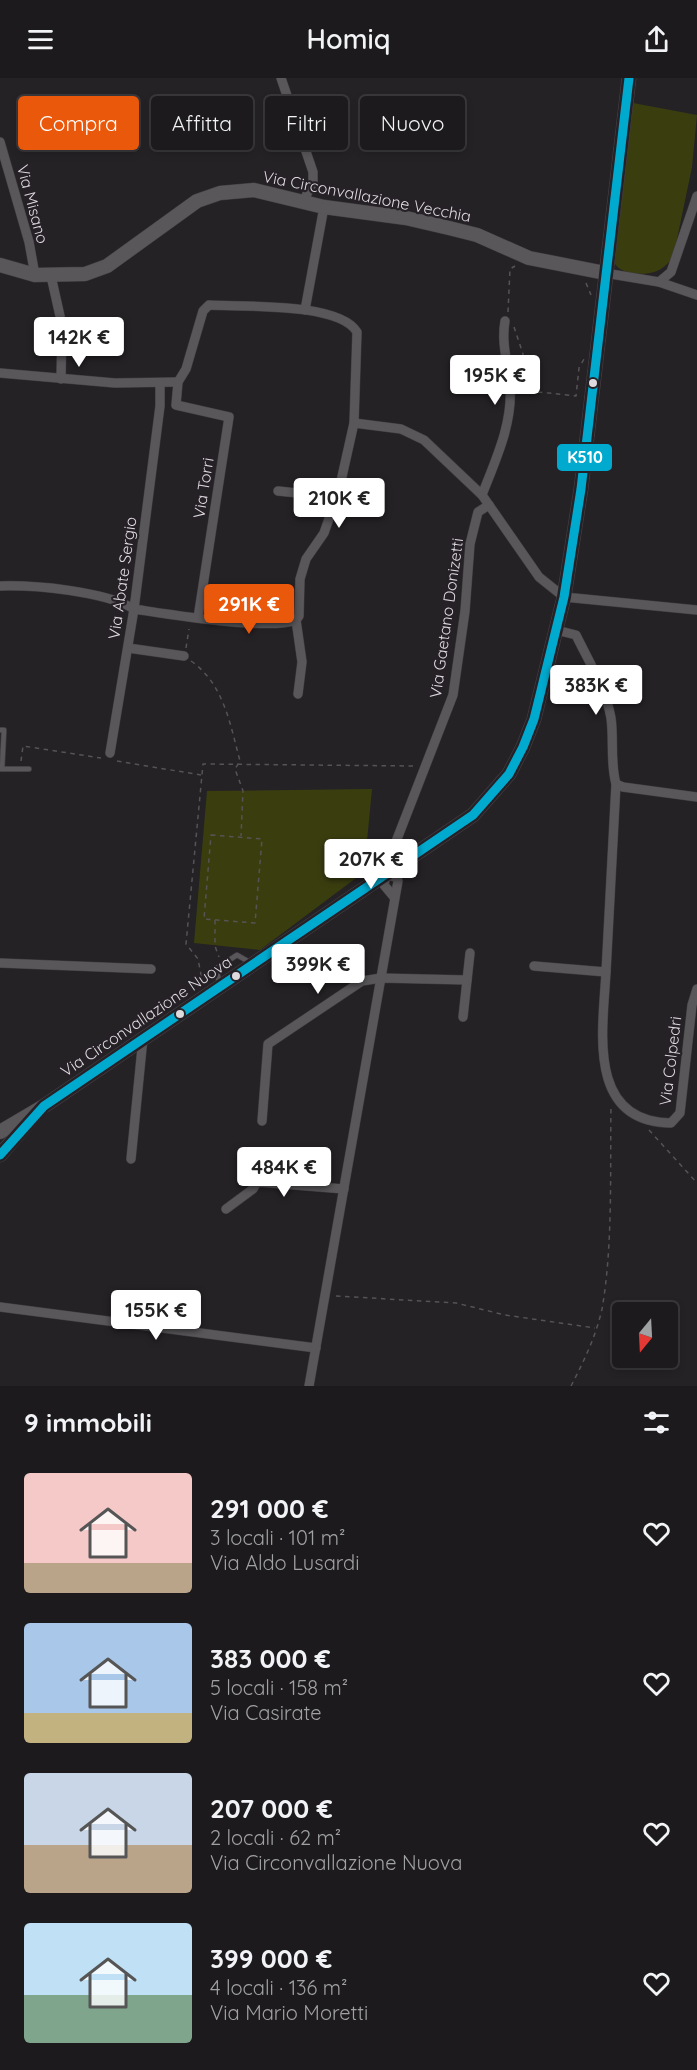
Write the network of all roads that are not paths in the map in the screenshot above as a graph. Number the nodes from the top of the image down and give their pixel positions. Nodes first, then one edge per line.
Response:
1 (280, 78) edge
2 (629, 78) edge
3 (0, 142) edge
4 (697, 196) edge
5 (304, 200) junction
6 (324, 207) junction
7 (0, 265) edge
8 (605, 273) junction
9 (34, 274) junction
10 (51, 276) junction
11 (659, 282) junction
12 (697, 295) edge
13 (305, 310) junction
14 (506, 321) dead end
15 (0, 373) edge
16 (61, 380) junction
17 (178, 382) junction
18 (160, 383) junction
19 (354, 423) junction
20 (278, 491) dead end
21 (482, 495) junction
22 (336, 497) junction
23 (489, 505) junction
24 (0, 586) edge
25 (564, 597) junction
26 (134, 609) junction
27 (697, 610) edge
28 (194, 617) junction
29 (296, 620) junction
30 (556, 630) junction
31 (128, 648) junction
32 (184, 656) road end
33 (298, 694) dead end
34 (0, 730) edge
35 (111, 753) dead end
36 (1, 769) edge
37 (29, 769) dead end
38 (616, 784) junction
39 (697, 797) edge
40 (387, 874) junction
41 (470, 953) dead end
42 (0, 963) edge
43 (253, 964) junction
44 (534, 966) dead end
45 (151, 969) dead end
46 (606, 972) junction
47 (381, 978) junction
48 (467, 980) junction
49 (697, 989) edge
50 (213, 991) junction
51 (463, 1017) dead end
52 (143, 1038) junction
53 (44, 1106) junction
54 (262, 1121) dead end
55 (3, 1127) edge
56 (0, 1155) edge
57 (131, 1159) dead end
58 (344, 1189) junction
59 (226, 1209) dead end
60 (0, 1307) edge
61 (316, 1348) junction
62 (309, 1386) edge

1 - 5 street
2 - 8 main road, Via Circonvallazione Nuova
3 - 9 street, Via Misano
4 - 11 street
5 - 6 main road, Via Circonvallazione Vecchia
5 - 10 main road, Via Circonvallazione Vecchia
6 - 8 main road, Via Circonvallazione Vecchia
6 - 13 street
7 - 9 main road, Via Circonvallazione Vecchia
8 - 11 street
8 - 25 main road, Via Circonvallazione Nuova
9 - 10 main road, Via Circonvallazione Vecchia
10 - 16 street
11 - 12 street
13 - 17 street
13 - 19 street
14 - 21 street
15 - 16 street
16 - 18 street
17 - 18 street
17 - 28 street, Via Torri
18 - 26 street, Via Abate Sergio
19 - 21 street
19 - 22 street
20 - 22 street
21 - 23 street
22 - 29 street
23 - 25 street
23 - 40 street, Via Gaetano Donizetti
24 - 26 street
25 - 27 street
25 - 30 main road, Via Circonvallazione Nuova
26 - 28 street
26 - 31 street, Via Abate Sergio
28 - 29 street
29 - 33 street
30 - 38 street
30 - 40 main road, Via Circonvallazione Nuova
31 - 32 street
31 - 35 street, Via Abate Sergio
34 - 36 lane
36 - 37 lane
38 - 39 street
38 - 46 street
40 - 43 main road, Via Circonvallazione Nuova
40 - 47 street
41 - 48 street
42 - 45 street
43 - 50 main road, Via Circonvallazione Nuova
43 - 50 lane
44 - 46 street
46 - 49 street, Via Colpedri
47 - 48 street
47 - 54 street
47 - 58 street
48 - 51 street
50 - 52 main road, Via Circonvallazione Nuova
52 - 53 main road, Via Circonvallazione Nuova
52 - 57 street
53 - 55 main road
53 - 56 main road
58 - 59 street
58 - 61 street
60 - 61 street
61 - 62 street

